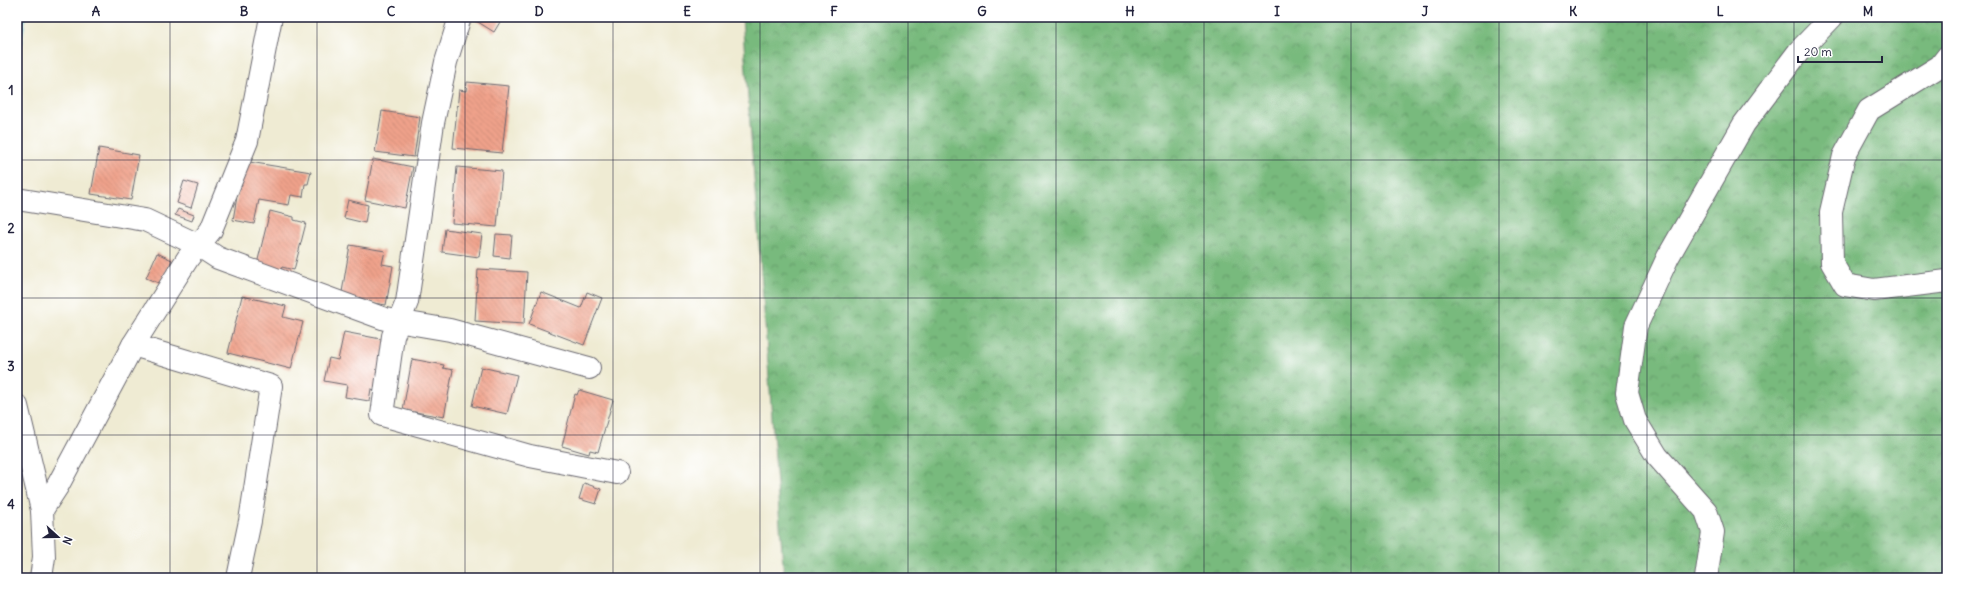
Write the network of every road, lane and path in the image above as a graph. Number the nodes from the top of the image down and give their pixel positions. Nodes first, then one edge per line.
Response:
1 (271, 17) edge
2 (460, 17) edge
3 (1832, 17) edge
4 (1947, 57) edge
5 (17, 198) edge
6 (198, 246) junction
7 (1947, 281) edge
8 (398, 322) junction
9 (133, 345) junction
10 (589, 368) dead end
11 (17, 406) edge
12 (617, 473) dead end
13 (42, 510) junction
14 (41, 578) edge
15 (238, 578) edge
16 (1706, 578) edge

1 - 6 street
2 - 8 street
3 - 16 street
4 - 7 street
5 - 6 street
6 - 8 street
6 - 9 street
8 - 10 street
8 - 12 street
9 - 13 street
9 - 15 street
11 - 13 street
13 - 14 street

